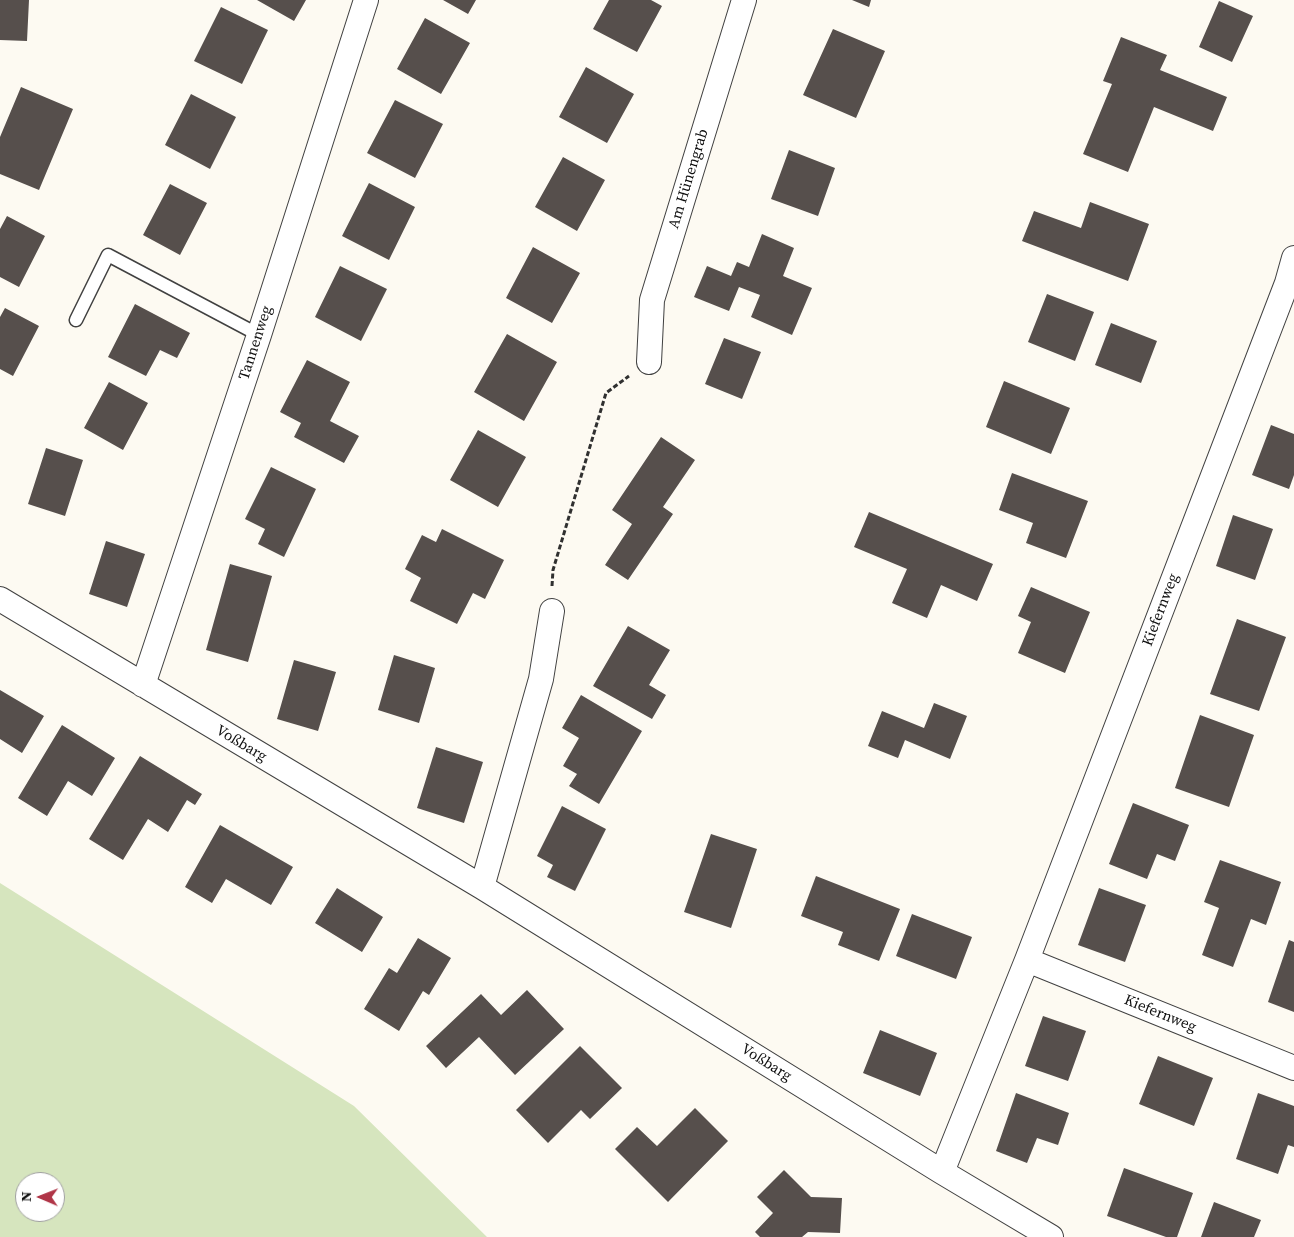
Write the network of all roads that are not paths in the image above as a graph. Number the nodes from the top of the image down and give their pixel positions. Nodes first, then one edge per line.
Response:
1 (366, 0) edge
2 (744, 0) edge
3 (1294, 258) edge
4 (76, 320) dead end
5 (259, 335) junction
6 (649, 362) road end
7 (0, 599) edge
8 (552, 611) road end
9 (142, 685) junction
10 (482, 887) junction
11 (1026, 960) junction
12 (1294, 1068) edge
13 (942, 1172) junction
14 (1051, 1237) edge

1 - 5 street, Tannenweg
2 - 6 street, Am Hünengrab
3 - 11 street, Kiefernweg
4 - 5 lane
5 - 9 street, Tannenweg
7 - 9 street, Voßbarg
8 - 10 street
9 - 10 street, Voßbarg
10 - 13 street, Voßbarg
11 - 12 street, Kiefernweg
11 - 13 street, Kiefernweg
13 - 14 street, Voßbarg

